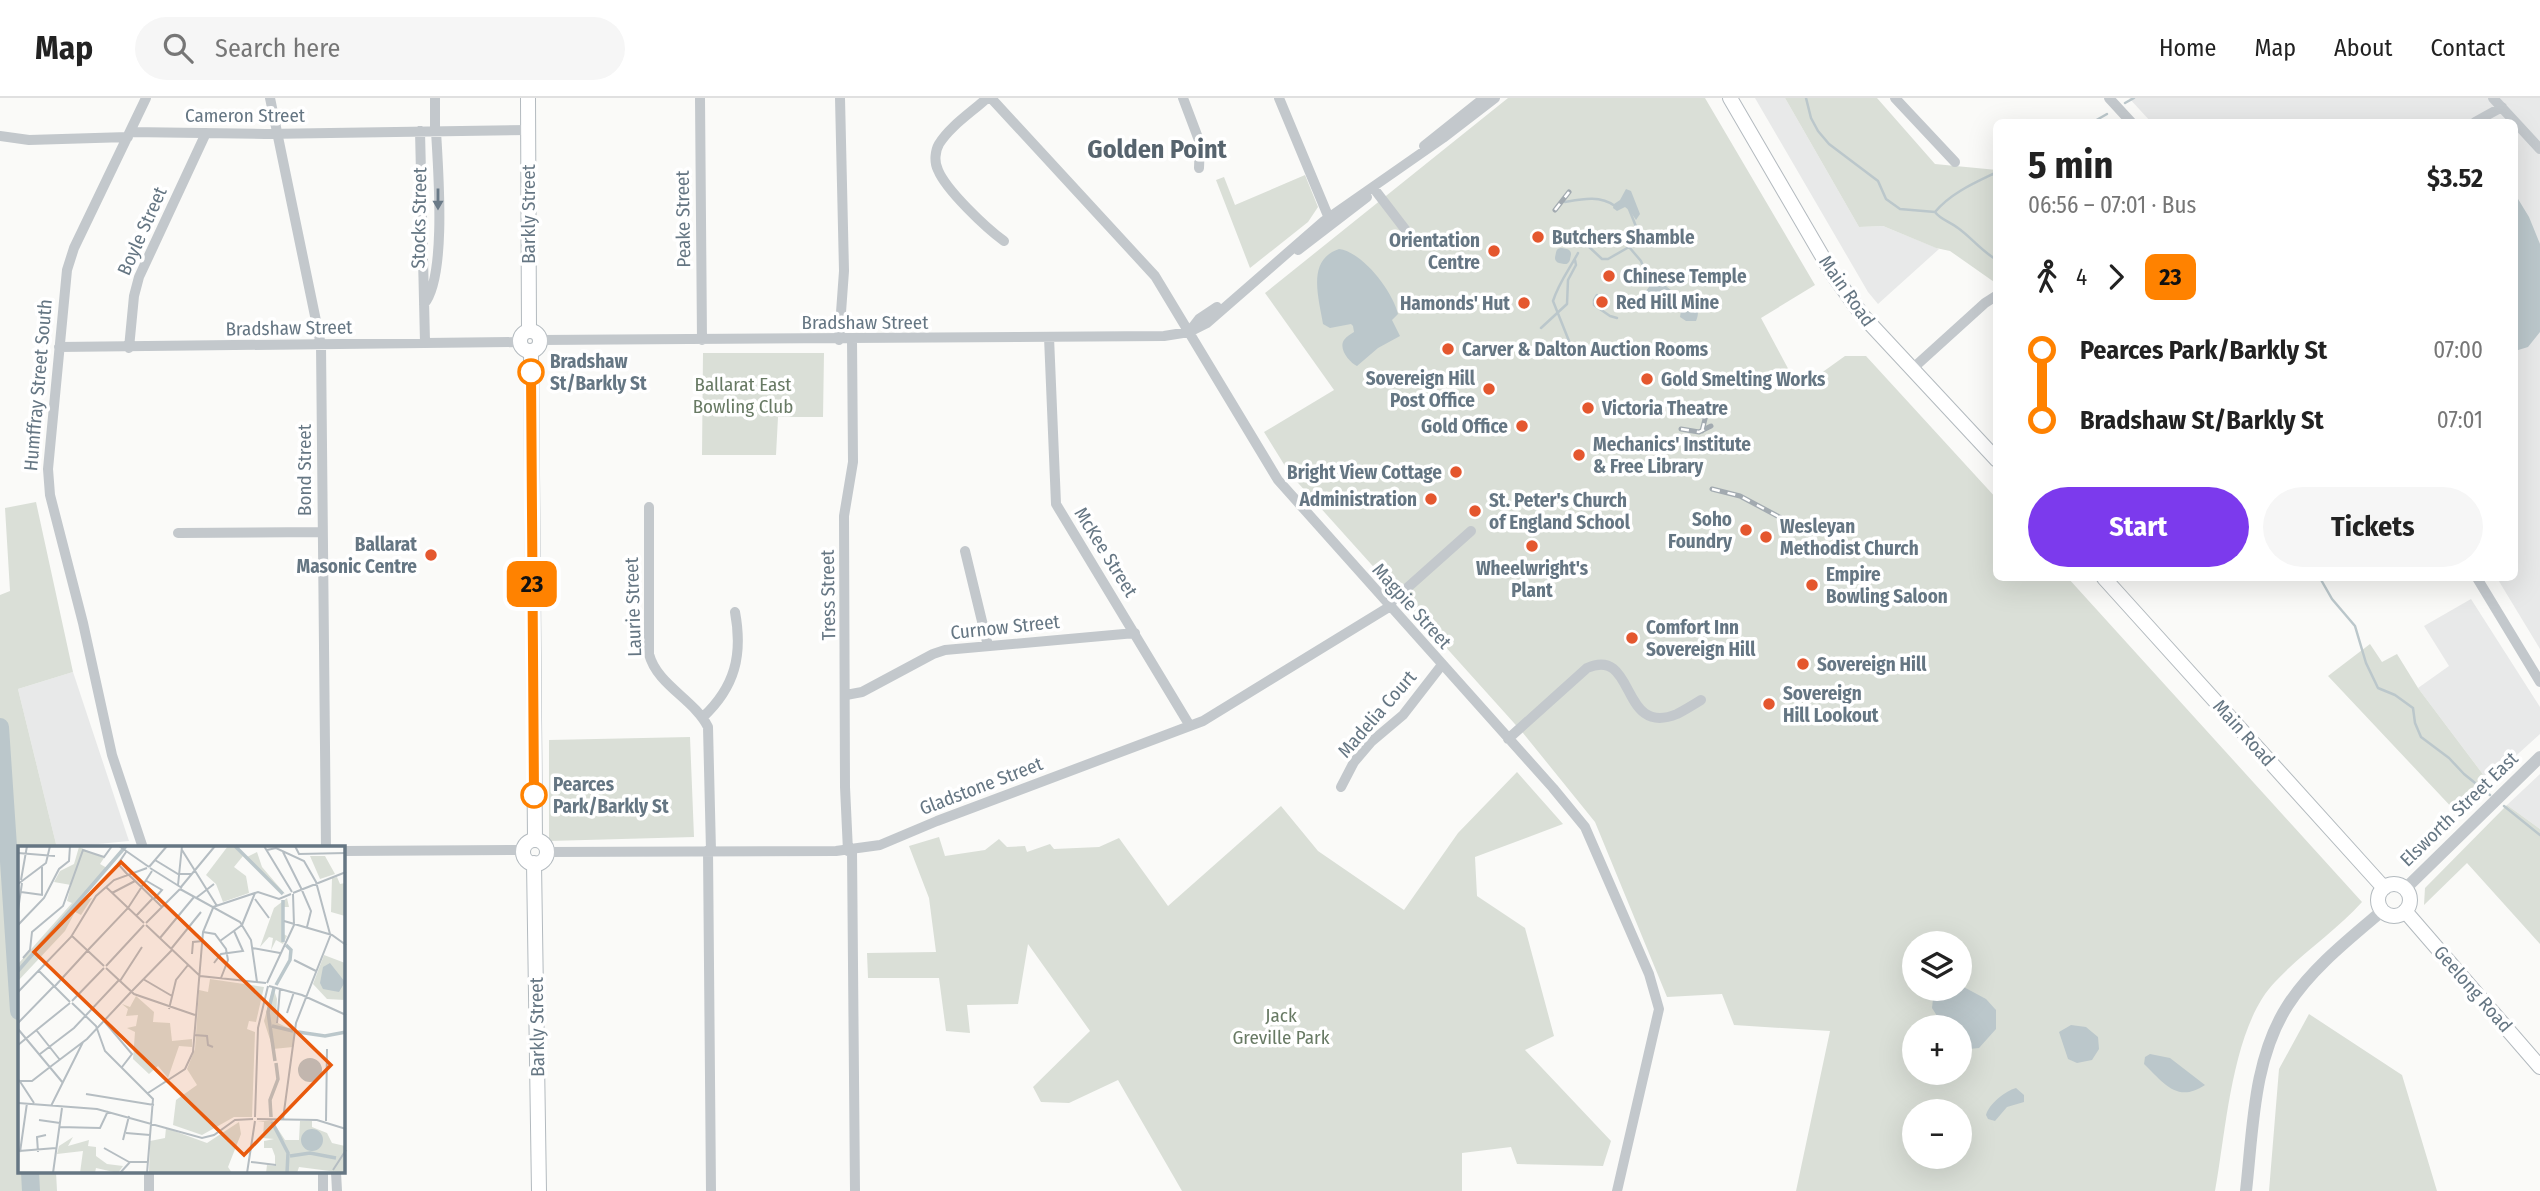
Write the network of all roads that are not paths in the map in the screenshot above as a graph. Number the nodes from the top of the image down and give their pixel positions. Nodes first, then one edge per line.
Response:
1 (146, 98) edge
2 (270, 98) edge
3 (435, 98) edge
4 (527, 98) edge
5 (700, 98) edge
6 (840, 98) edge
7 (989, 98) edge
8 (1183, 98) edge
9 (1279, 98) edge
10 (1484, 98) edge
11 (1495, 98) edge
12 (1730, 98) edge
13 (1895, 98) edge
14 (2109, 98) edge
15 (2496, 100) edge
16 (2128, 119) edge
17 (2478, 119) edge
18 (2513, 119) edge
19 (1459, 122) junction
20 (2518, 124) edge
21 (528, 130) junction
22 (420, 131) junction
23 (436, 131) junction
24 (206, 133) junction
25 (129, 134) junction
26 (277, 134) junction
27 (0, 136) edge
28 (2540, 149) edge
29 (1955, 162) dead end
30 (1199, 168) dead end
31 (1388, 178) junction
32 (1375, 190) junction
33 (1330, 221) junction
34 (1411, 237) dead end
35 (1004, 241) dead end
36 (1993, 298) edge
37 (424, 304) junction
38 (1189, 332) junction
39 (1049, 337) junction
40 (702, 340) junction
41 (839, 340) junction
42 (852, 340) junction
43 (530, 341) junction
44 (425, 342) junction
45 (321, 345) junction
46 (59, 347) junction
47 (129, 348) junction
48 (1910, 370) junction
49 (1993, 456) edge
50 (649, 507) dead end
51 (1471, 531) dead end
52 (322, 532) junction
53 (178, 533) dead end
54 (965, 551) dead end
55 (2107, 581) edge
56 (2479, 581) edge
57 (1388, 606) junction
58 (734, 612) dead end
59 (1135, 633) junction
60 (988, 646) junction
61 (1441, 666) junction
62 (2540, 682) edge
63 (846, 695) junction
64 (1701, 700) dead end
65 (703, 717) junction
66 (1190, 726) junction
67 (1508, 739) junction
68 (2540, 757) edge
69 (1341, 787) dead end
70 (535, 840) junction
71 (142, 846) edge
72 (326, 846) edge
73 (523, 850) junction
74 (850, 850) junction
75 (345, 851) edge
76 (709, 851) junction
77 (547, 852) junction
78 (534, 863) junction
79 (2384, 888) junction
80 (2405, 889) junction
81 (2382, 911) junction
82 (2405, 911) junction
83 (2540, 1067) edge
84 (539, 1191) edge
85 (711, 1191) edge
86 (855, 1191) edge
87 (1617, 1191) edge
88 (2246, 1191) edge

1 - 25 street, Humffray Street South
2 - 26 street, Bond Street
3 - 23 street, Stocks Street
4 - 21 main road, Barkly Street
5 - 40 street, Peake Street
6 - 41 street
7 - 35 street
7 - 38 street, Magpie Street
8 - 30 street
9 - 33 street
10 - 19 street
11 - 19 street
12 - 48 main road, Main Road
13 - 29 street
14 - 16 street
15 - 17 street
15 - 18 street
19 - 31 street
20 - 28 street
21 - 23 street, Cameron Street
21 - 43 main road, Barkly Street
22 - 23 street, Cameron Street
22 - 26 street, Cameron Street
22 - 37 street, Stocks Street
23 -> 37 street, Stocks Street
24 - 25 street, Cameron Street
24 - 26 street, Cameron Street
24 - 47 street, Boyle Street
25 - 27 street, Cameron Street
25 - 46 street, Humffray Street South
26 - 45 street, Bond Street
31 - 32 street
31 - 33 street
32 - 33 street
32 - 34 street
33 - 38 street
36 - 48 street
37 - 44 street, Stocks Street
38 - 39 street, Bradshaw Street
38 - 57 street, Magpie Street
39 - 42 street, Bradshaw Street
39 - 59 street, McKee Street
40 - 41 street, Bradshaw Street
40 - 43 street, Bradshaw Street
41 - 42 street, Bradshaw Street
42 - 63 street, Tress Street
43 - 44 street, Bradshaw Street
43 - 70 main road, Barkly Street
44 - 45 street, Bradshaw Street
45 - 47 street, Bradshaw Street
45 - 52 street, Bond Street
46 - 47 street, Bradshaw Street
46 - 71 street, Humffray Street South
48 - 49 main road, Main Road
50 - 65 street, Laurie Street
51 - 57 street, Gladstone Street
52 - 53 street
52 - 72 street, Bond Street
54 - 60 street
55 - 79 main road, Main Road
56 - 62 street
57 - 61 street, Magpie Street
57 - 66 street, Gladstone Street
58 - 65 street
59 - 60 street, Curnow Street
59 - 66 street, McKee Street
60 - 63 street, Curnow Street
61 - 67 street, Magpie Street
61 - 69 street, Madelia Court
63 - 74 street, Tress Street
64 - 67 street
65 - 76 street
66 - 74 street, Gladstone Street
67 - 87 street, Magpie Street
68 - 80 street, Elsworth Street East
70 - 73 main road
70 - 77 main road
73 - 75 street
73 - 78 main road
74 - 76 street, Gladstone Street
74 - 86 street, Tress Street
76 - 77 street, Gladstone Street
76 - 85 street
77 - 78 main road
78 - 84 main road, Barkly Street
79 - 80 main road
79 - 81 main road
80 - 82 main road
81 - 82 main road
81 - 88 street
82 - 83 main road, Geelong Road

